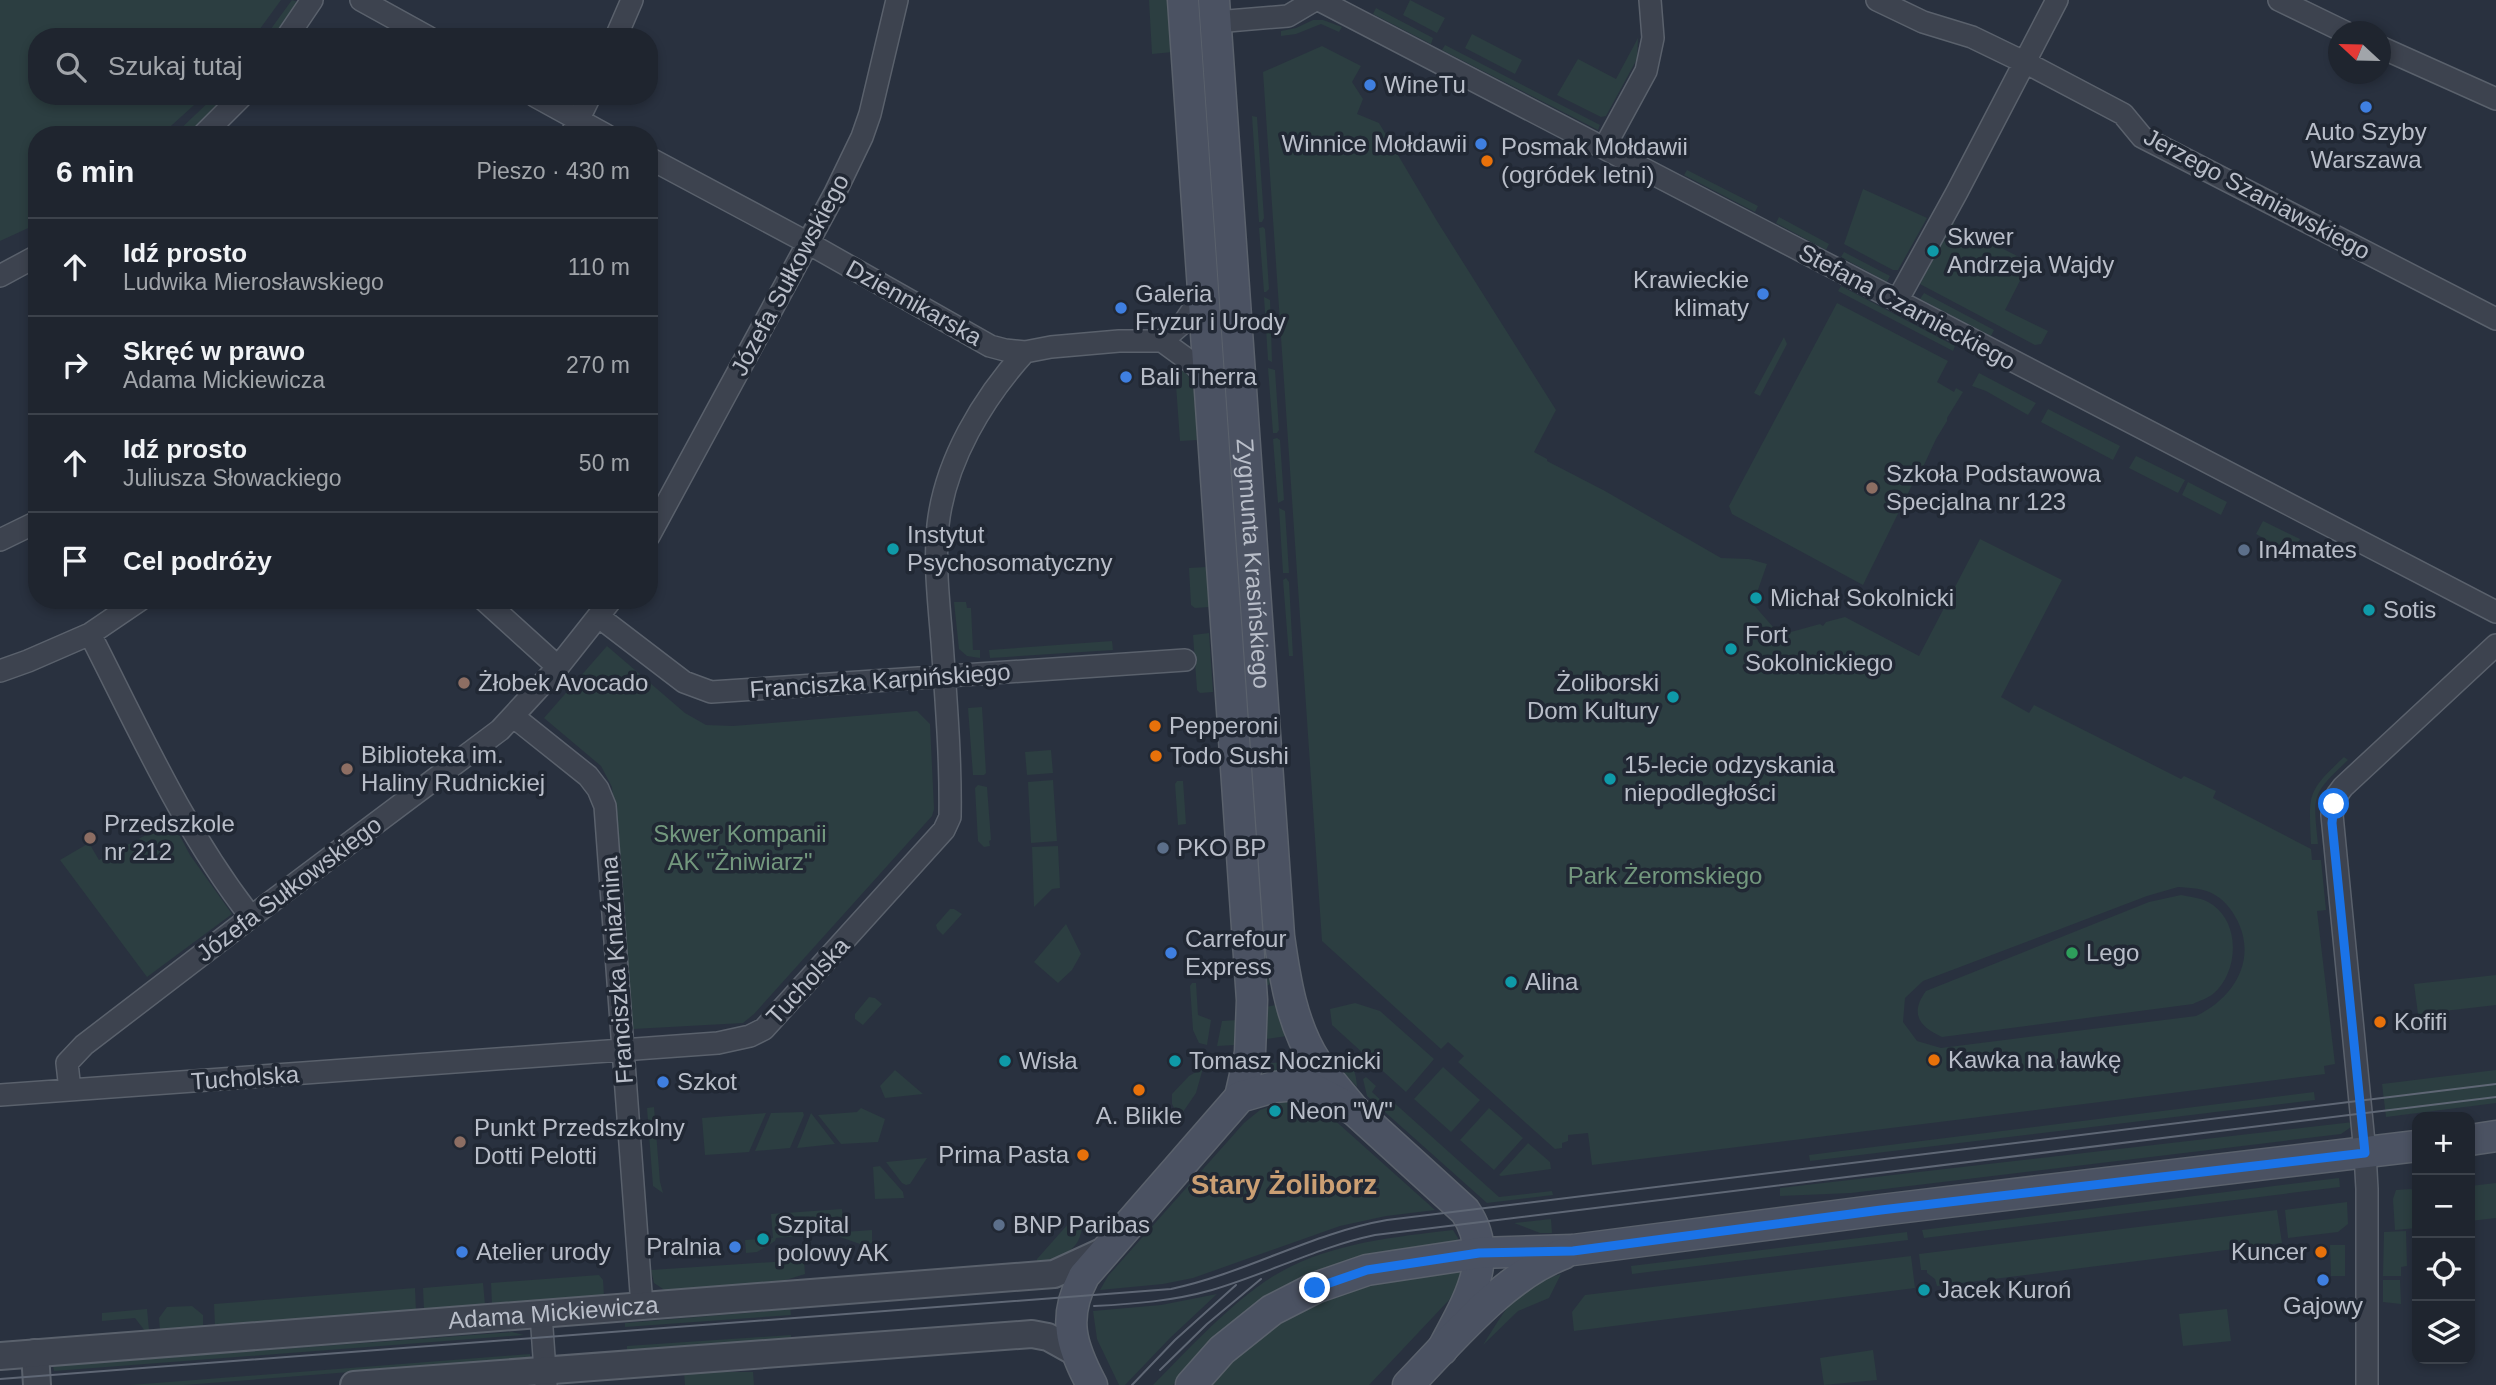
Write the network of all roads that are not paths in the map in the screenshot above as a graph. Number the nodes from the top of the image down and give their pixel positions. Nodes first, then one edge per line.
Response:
1 (312, 0) edge
2 (361, 0) edge
3 (632, 0) edge
4 (897, 0) edge
5 (1317, 0) edge
6 (1650, 0) edge
7 (1877, 0) edge
8 (2057, 0) edge
9 (2279, 0) edge
10 (1215, 11) edge
11 (1184, 14) edge
12 (2328, 24) edge
13 (293, 28) edge
14 (412, 28) edge
15 (620, 28) edge
16 (2391, 52) edge
17 (2024, 63) junction
18 (2496, 99) edge
19 (233, 105) edge
20 (546, 105) edge
21 (586, 105) edge
22 (212, 126) edge
23 (572, 126) edge
24 (576, 126) edge
25 (1604, 148) junction
26 (658, 163) edge
27 (808, 243) junction
28 (28, 261) edge
29 (0, 276) edge
30 (1202, 296) junction
31 (1897, 301) junction
32 (2496, 319) edge
33 (1162, 341) junction
34 (1025, 352) junction
35 (1208, 380) junction
36 (658, 519) edge
37 (28, 526) edge
38 (0, 540) edge
39 (127, 609) edge
40 (494, 609) edge
41 (605, 609) edge
42 (2496, 612) edge
43 (90, 634) junction
44 (2496, 645) edge
45 (1185, 660) dead end
46 (558, 667) junction
47 (0, 671) edge
48 (945, 678) junction
49 (513, 717) junction
50 (251, 917) junction
51 (1286, 982) junction
52 (1250, 987) junction
53 (622, 1050) junction
54 (70, 1090) junction
55 (0, 1095) edge
56 (1240, 1097) junction
57 (1354, 1110) junction
58 (2496, 1136) edge
59 (2475, 1139) edge
60 (2412, 1147) edge
61 (2365, 1153) junction
62 (1573, 1251) junction
63 (1102, 1252) junction
64 (1479, 1253) junction
65 (642, 1306) junction
66 (541, 1314) junction
67 (1442, 1350) junction
68 (1075, 1352) junction
69 (35, 1353) junction
70 (0, 1356) edge
71 (546, 1378) edge
72 (37, 1385) edge
73 (354, 1385) edge
74 (1092, 1385) edge
75 (1191, 1385) edge
76 (1408, 1385) edge
77 (2367, 1385) edge

1 - 13 street
2 - 14 street
3 - 15 street
4 - 27 street, Józefa Sułkowskiego
5 - 10 street, Stefana Czarnieckiego
5 - 25 street, Stefana Czarnieckiego
6 - 25 street
7 - 17 street, Jerzego Szaniawskiego
8 - 17 street
9 - 12 street
10 - 11 main road
10 - 51 main road, Zygmunta Krasińskiego
11 - 30 main road, Zygmunta Krasińskiego
16 - 18 street
17 - 31 street
17 - 32 street, Jerzego Szaniawskiego
19 - 22 street
20 - 23 street
21 - 24 street
25 - 31 street, Stefana Czarnieckiego
26 - 27 street, Dziennikarska
27 - 34 street, Dziennikarska
27 - 36 street, Józefa Sułkowskiego
28 - 29 street
30 - 33 street
30 - 35 main road, Zygmunta Krasińskiego
31 - 42 street, Stefana Czarnieckiego
33 - 34 street, Dziennikarska
33 - 35 street
34 - 48 street, Tucholska
35 - 52 main road, Zygmunta Krasińskiego
37 - 38 street
39 - 43 street
40 - 46 street
41 - 46 street, Józefa Sułkowskiego
41 - 48 street, Franciszka Karpińskiego
43 - 47 street
43 - 50 street
44 - 61 street
45 - 48 street, Franciszka Karpińskiego
46 - 49 street, Józefa Sułkowskiego
48 - 53 street, Tucholska
49 - 50 street, Józefa Sułkowskiego
49 - 53 street, Franciszka Kniaźnina
50 - 54 street, Józefa Sułkowskiego
51 - 52 main road
51 - 57 main road, Zygmunta Krasińskiego
52 - 56 main road, Zygmunta Krasińskiego
53 - 54 street, Tucholska
53 - 65 street, Franciszka Kniaźnina
54 - 55 street, Tucholska
56 - 57 main road
56 - 63 main road
57 - 64 main road
58 - 59 main road
60 - 61 main road
61 - 62 main road
61 - 77 street
62 - 64 main road
62 - 67 main road
63 - 65 street, Adama Mickiewicza
63 - 68 main road
64 - 67 main road
64 - 75 main road
65 - 66 street, Adama Mickiewicza
66 - 69 street, Adama Mickiewicza
66 - 71 street
67 - 76 main road
68 - 71 street
68 - 74 main road
69 - 70 street, Adama Mickiewicza
69 - 72 street
71 - 73 street

